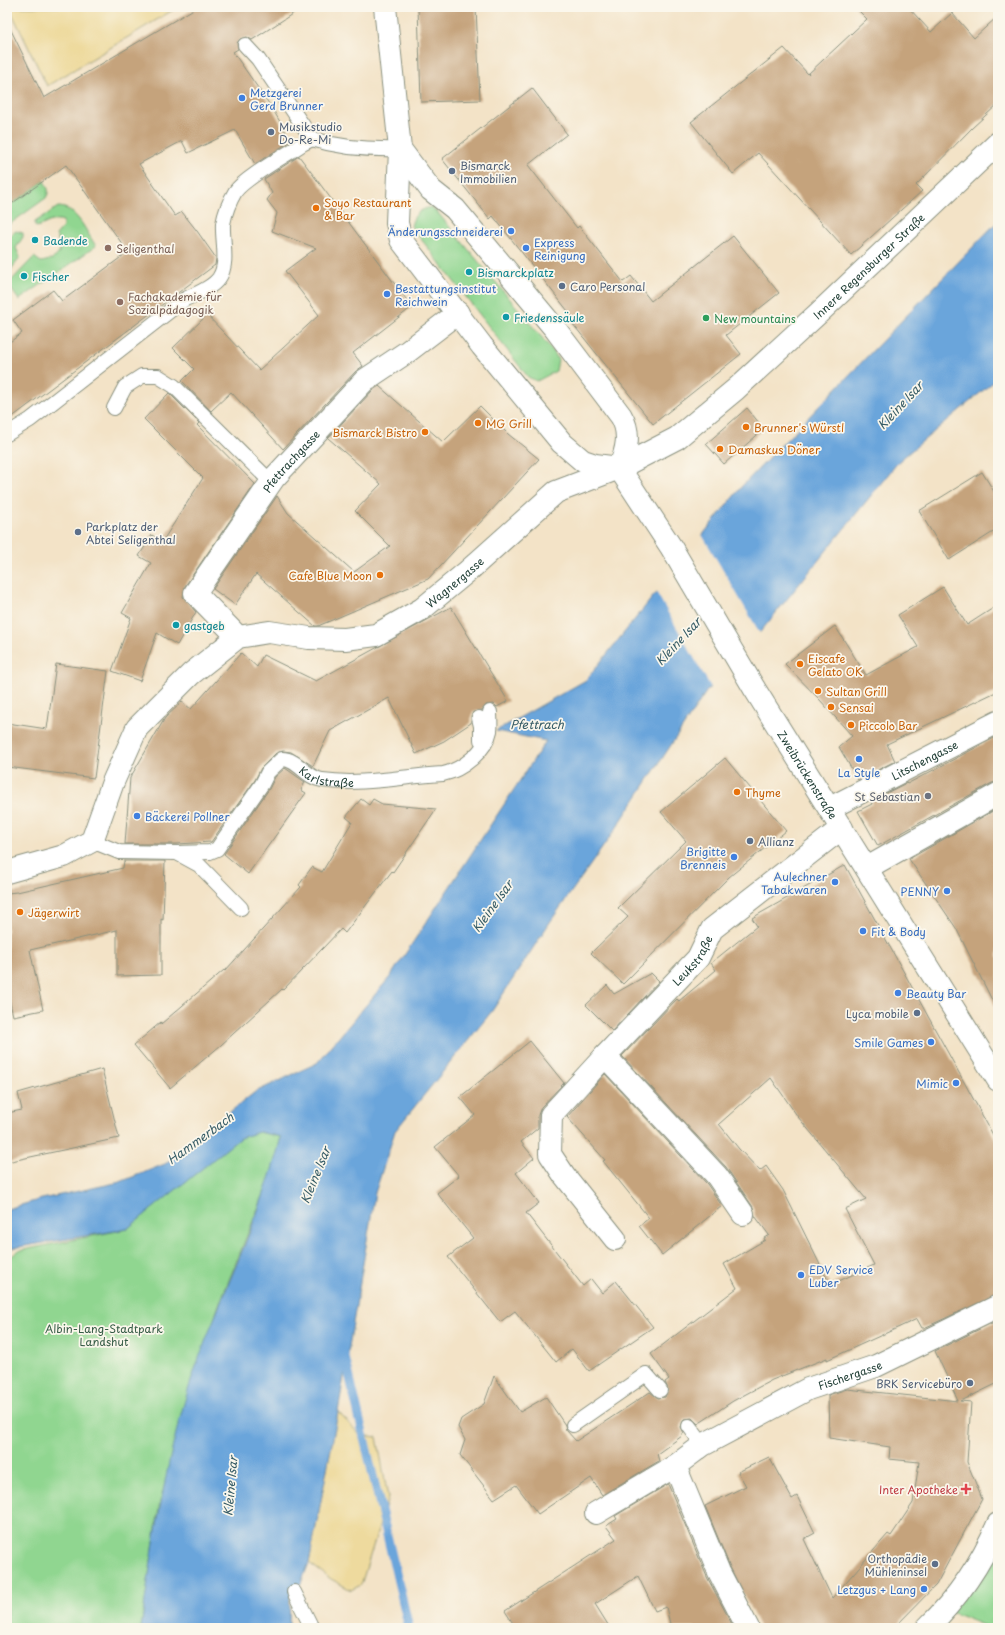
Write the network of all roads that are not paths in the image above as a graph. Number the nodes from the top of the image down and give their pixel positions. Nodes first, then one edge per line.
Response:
1 (385, 7) edge
2 (245, 45) dead end
3 (312, 139) junction
4 (998, 143) edge
5 (400, 149) junction
6 (435, 193) junction
7 (398, 219) junction
8 (458, 313) junction
9 (114, 408) dead end
10 (7, 434) edge
11 (619, 468) junction
12 (271, 482) junction
13 (238, 637) junction
14 (484, 715) dead end
15 (998, 722) edge
16 (998, 794) edge
17 (830, 808) junction
18 (842, 828) junction
19 (92, 841) junction
20 (177, 853) junction
21 (867, 868) junction
22 (7, 872) edge
23 (241, 908) dead end
24 (605, 1056) junction
25 (998, 1080) edge
26 (743, 1214) dead end
27 (615, 1239) dead end
28 (998, 1306) edge
29 (660, 1390) dead end
30 (573, 1425) dead end
31 (689, 1426) dead end
32 (703, 1445) junction
33 (675, 1466) junction
34 (596, 1514) dead end
35 (998, 1524) edge
36 (294, 1592) dead end
37 (312, 1628) edge
38 (748, 1628) edge
39 (927, 1628) edge

1 - 5 street
2 - 3 lane
3 - 5 lane
3 - 10 lane
4 - 11 street, Innere Regensburger Straße
5 - 6 street
5 - 7 street
6 - 7 street
6 - 11 street
7 - 8 street
8 - 11 street
8 - 12 street, Pfettrachgasse
9 - 12 lane
11 - 13 street, Wagnergasse
11 - 17 street, Zweibrückenstraße
12 - 13 street, Pfettrachgasse
13 - 19 street
14 - 20 lane, Karlstraße
15 - 17 street, Litschengasse
16 - 21 street
17 - 18 street, Zweibrückenstraße
18 - 21 street, Zweibrückenstraße
18 - 24 street, Leukstraße
19 - 20 lane, Karlstraße
19 - 22 street
20 - 23 lane, Karlstraße
21 - 25 street, Zweibrückenstraße
24 - 26 street
24 - 27 street, Leukstraße
28 - 32 street, Fischergasse
29 - 30 lane
31 - 32 lane
32 - 33 street, Fischergasse
33 - 34 street, Fischergasse
33 - 38 street
35 - 39 street
36 - 37 lane

